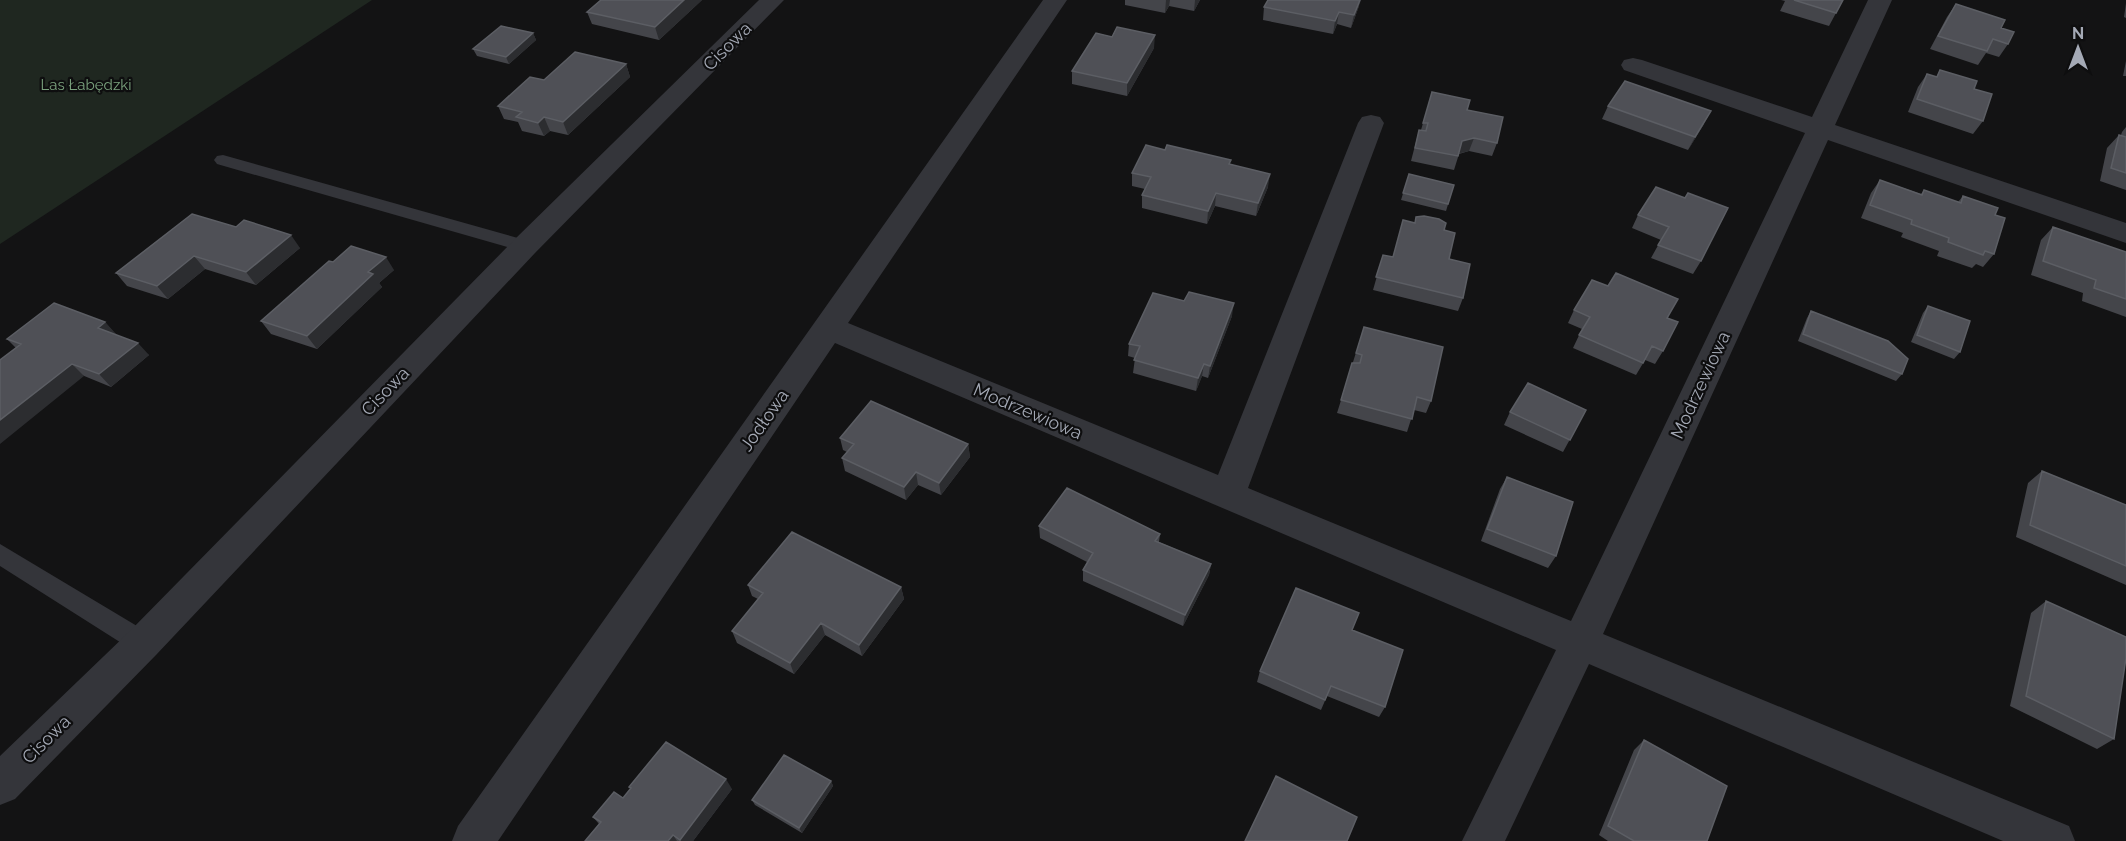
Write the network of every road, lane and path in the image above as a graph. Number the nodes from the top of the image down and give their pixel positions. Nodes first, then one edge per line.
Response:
1 (772, 0) edge
2 (1055, 0) edge
3 (1880, 0) edge
4 (1634, 65) dead end
5 (1371, 123) dead end
6 (1819, 129) junction
7 (223, 160) dead end
8 (2126, 232) edge
9 (525, 246) junction
10 (828, 327) junction
11 (1228, 495) junction
12 (0, 554) edge
13 (1580, 642) junction
14 (143, 643) junction
15 (0, 785) edge
16 (473, 841) edge
17 (1483, 841) edge
18 (2054, 841) edge

1 - 9 street, Cisowa
2 - 10 street, Jodłowa
3 - 6 street, Modrzewiowa
4 - 6 street
5 - 11 street
6 - 8 street
6 - 13 street, Modrzewiowa
7 - 9 lane
9 - 14 street, Cisowa
10 - 11 street, Modrzewiowa
10 - 16 street, Jodłowa
11 - 13 street, Modrzewiowa
12 - 14 lane
13 - 17 street, Modrzewiowa
13 - 18 street, Modrzewiowa
14 - 15 street, Cisowa

